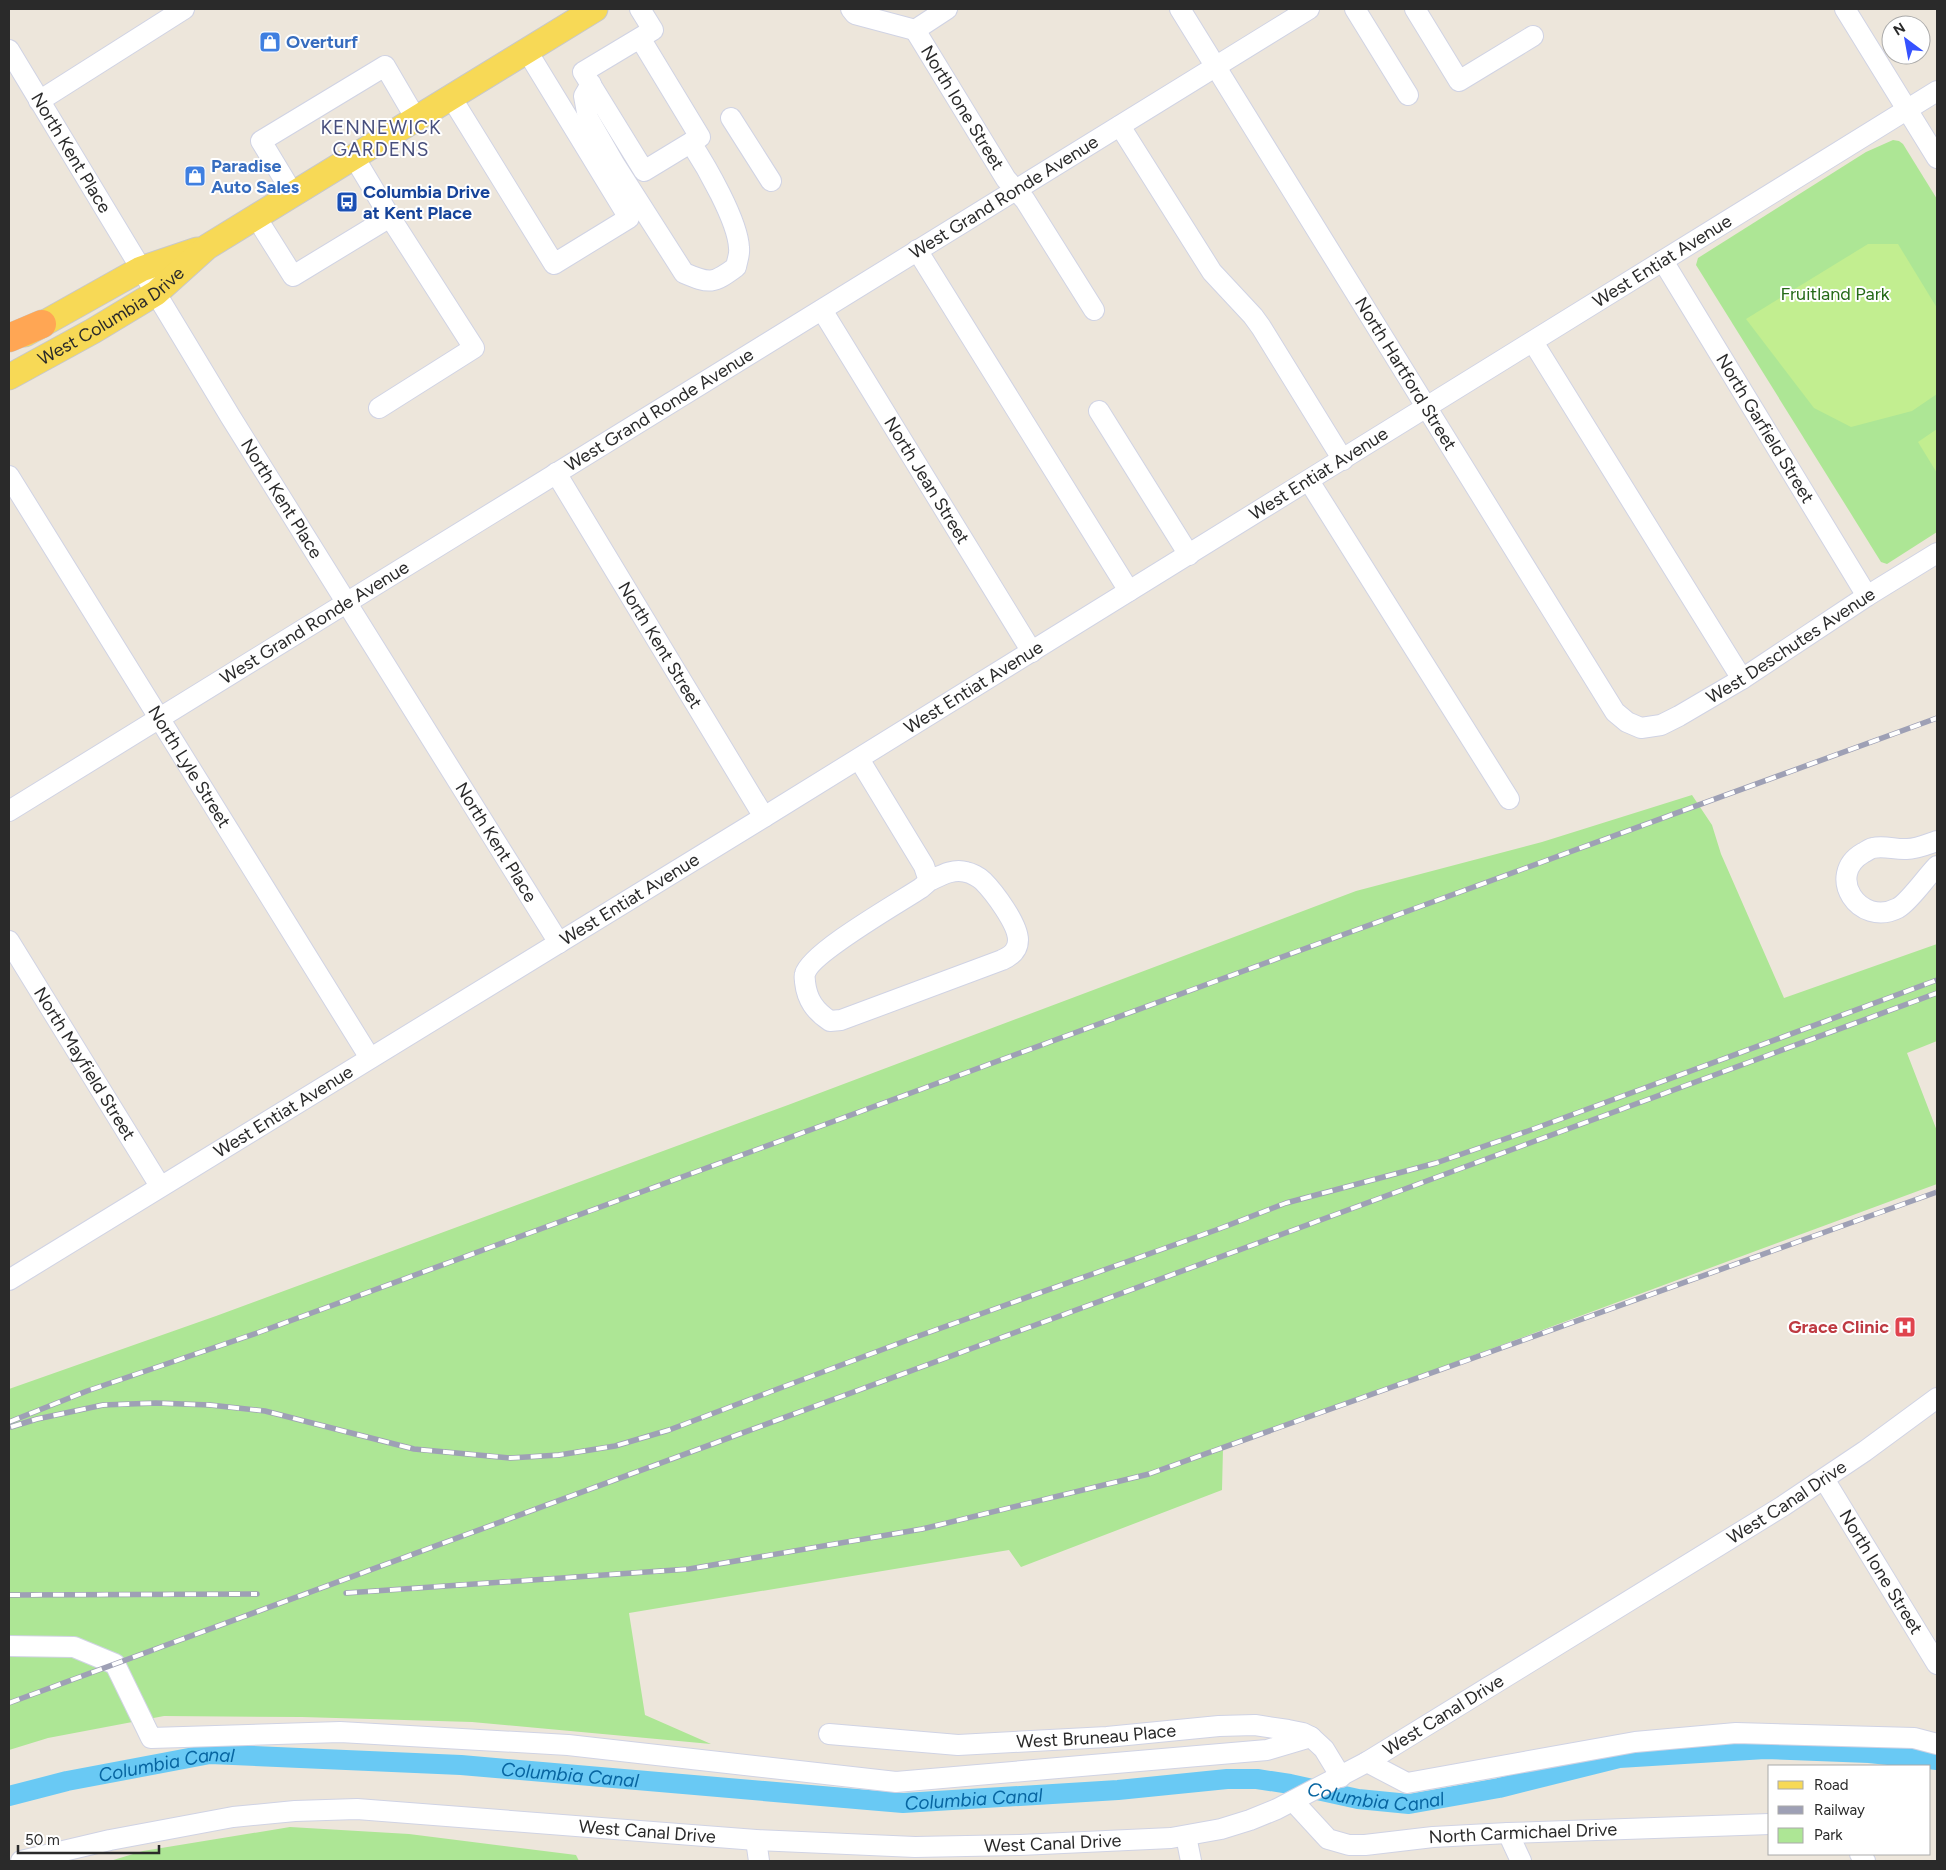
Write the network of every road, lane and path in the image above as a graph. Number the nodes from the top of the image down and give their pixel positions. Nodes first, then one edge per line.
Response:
1 (184, 9) edge
2 (595, 9) edge
3 (640, 9) edge
4 (851, 9) edge
5 (946, 9) edge
6 (1180, 9) edge
7 (1309, 9) edge
8 (1355, 9) edge
9 (1416, 9) edge
10 (1845, 9) edge
11 (915, 30) junction
12 (1533, 36) dead end
13 (640, 38) junction
14 (9, 50) edge
15 (527, 51) junction
16 (1215, 66) junction
17 (591, 84) junction
18 (1937, 92) edge
19 (1408, 95) dead end
20 (451, 97) junction
21 (39, 101) junction
22 (1907, 110) junction
23 (732, 118) dead end
24 (416, 119) junction
25 (1120, 126) junction
26 (691, 142) junction
27 (354, 157) junction
28 (1937, 158) edge
29 (771, 181) dead end
30 (1016, 190) junction
31 (293, 194) junction
32 (256, 217) junction
33 (390, 217) junction
34 (207, 247) junction
35 (917, 250) junction
36 (1663, 261) junction
37 (141, 269) junction
38 (156, 293) junction
39 (822, 310) junction
40 (1094, 310) dead end
41 (42, 324) junction
42 (9, 338) edge
43 (1533, 342) junction
44 (9, 344) edge
45 (9, 377) edge
46 (379, 408) dead end
47 (1426, 409) junction
48 (1099, 411) dead end
49 (1343, 460) junction
50 (556, 473) junction
51 (9, 476) edge
52 (1309, 481) junction
53 (1937, 554) edge
54 (1189, 555) junction
55 (1129, 592) junction
56 (1867, 596) junction
57 (347, 602) junction
58 (1032, 652) junction
59 (1742, 679) junction
60 (159, 718) junction
61 (1641, 728) joint
62 (859, 759) junction
63 (1509, 799) dead end
64 (9, 811) edge
65 (764, 817) junction
66 (1937, 841) edge
67 (1937, 866) edge
68 (929, 881) junction
69 (9, 940) edge
70 (559, 943) junction
71 (370, 1058) junction
72 (160, 1186) junction
73 (9, 1280) edge
74 (1937, 1398) edge
75 (1824, 1480) junction
76 (9, 1646) edge
77 (1937, 1664) edge
78 (829, 1734) dead end
79 (1311, 1737) junction
80 (1937, 1744) edge
81 (1367, 1762) junction
82 (1335, 1780) junction
83 (1298, 1799) junction
84 (1768, 1824) edge
85 (1508, 1833) junction
86 (1186, 1836) junction
87 (756, 1840) junction
88 (1022, 1853) edge
89 (1347, 1853) edge
90 (50, 1858) edge
91 (21, 1861) edge
92 (759, 1861) edge
93 (1191, 1861) edge
94 (1522, 1861) edge

1 - 21 street
2 - 15 main road, West Columbia Drive
3 - 13 street
4 - 11 street
5 - 11 street
6 - 16 street, North Hartford Street
7 - 16 street, West Grand Ronde Avenue
8 - 19 street
9 - 12 street
10 - 22 street
11 - 30 street, North Ione Street
13 - 17 street
13 - 26 street
14 - 21 street, North Kent Place
15 - 20 main road, West Columbia Drive
15 - 20 street
16 - 25 street, West Grand Ronde Avenue
16 - 47 street, North Hartford Street
17 - 26 street
17 - 26 street
18 - 22 street, West Entiat Avenue
20 - 24 main road, West Columbia Drive
21 - 37 street, North Kent Place
22 - 28 street
22 - 36 street, West Entiat Avenue
23 - 29 street
24 - 27 main road, West Columbia Drive
24 - 31 street
25 - 30 street, West Grand Ronde Avenue
25 - 49 street
27 - 31 main road, West Columbia Drive
27 - 33 street
30 - 35 street, West Grand Ronde Avenue
30 - 40 street, North Ione Street
31 - 32 main road, West Columbia Drive
32 - 33 street
32 - 34 main road, West Columbia Drive
33 - 46 street
34 - 37 main road, West Columbia Drive
34 - 38 main road, West Columbia Drive
35 - 39 street, West Grand Ronde Avenue
35 - 55 street
36 - 43 street, West Entiat Avenue
36 - 56 street, North Garfield Street
37 - 38 street, North Kent Place
37 - 41 main road, West Columbia Drive
38 - 45 main road, West Columbia Drive
38 - 57 street, North Kent Place
39 - 50 street, West Grand Ronde Avenue
39 - 58 street, North Jean Street
41 - 42 highway
41 - 44 main road, West Columbia Drive
43 - 47 street, West Entiat Avenue
43 - 59 street
47 - 49 street, West Entiat Avenue
47 - 61 street, North Hartford Street
48 - 54 street
49 - 52 street, West Entiat Avenue
50 - 57 street, West Grand Ronde Avenue
50 - 65 street, North Kent Street
51 - 60 street, North Lyle Street
52 - 54 street, West Entiat Avenue
52 - 63 street
53 - 56 street, West Deschutes Avenue
54 - 55 street, West Entiat Avenue
55 - 58 street, West Entiat Avenue
56 - 59 street, West Deschutes Avenue
57 - 60 street, West Grand Ronde Avenue
57 - 70 street, North Kent Place
58 - 62 street, West Entiat Avenue
59 - 61 street, West Deschutes Avenue
60 - 64 street, West Grand Ronde Avenue
60 - 71 street, North Lyle Street
62 - 65 street, West Entiat Avenue
62 - 68 street
65 - 70 street, West Entiat Avenue
66 - 67 street
68 - 68 street
69 - 72 street, North Mayfield Street
70 - 71 street, West Entiat Avenue
71 - 72 street, West Entiat Avenue
72 - 73 street, West Entiat Avenue
74 - 75 street, West Canal Drive
75 - 77 street, North Ione Street
75 - 81 street, West Canal Drive
76 - 79 street
78 - 79 street, West Bruneau Place
79 - 82 street
80 - 81 street
81 - 82 street, West Canal Drive
82 - 83 street, West Canal Drive
83 - 86 street, West Canal Drive
83 - 89 street, North Carmichael Drive
84 - 85 street, North Carmichael Drive
85 - 89 street, North Carmichael Drive
85 - 94 street
86 - 88 street, West Canal Drive
86 - 93 street
87 - 88 street, West Canal Drive
87 - 90 street, West Canal Drive
87 - 92 street
90 - 91 street, West Canal Drive

